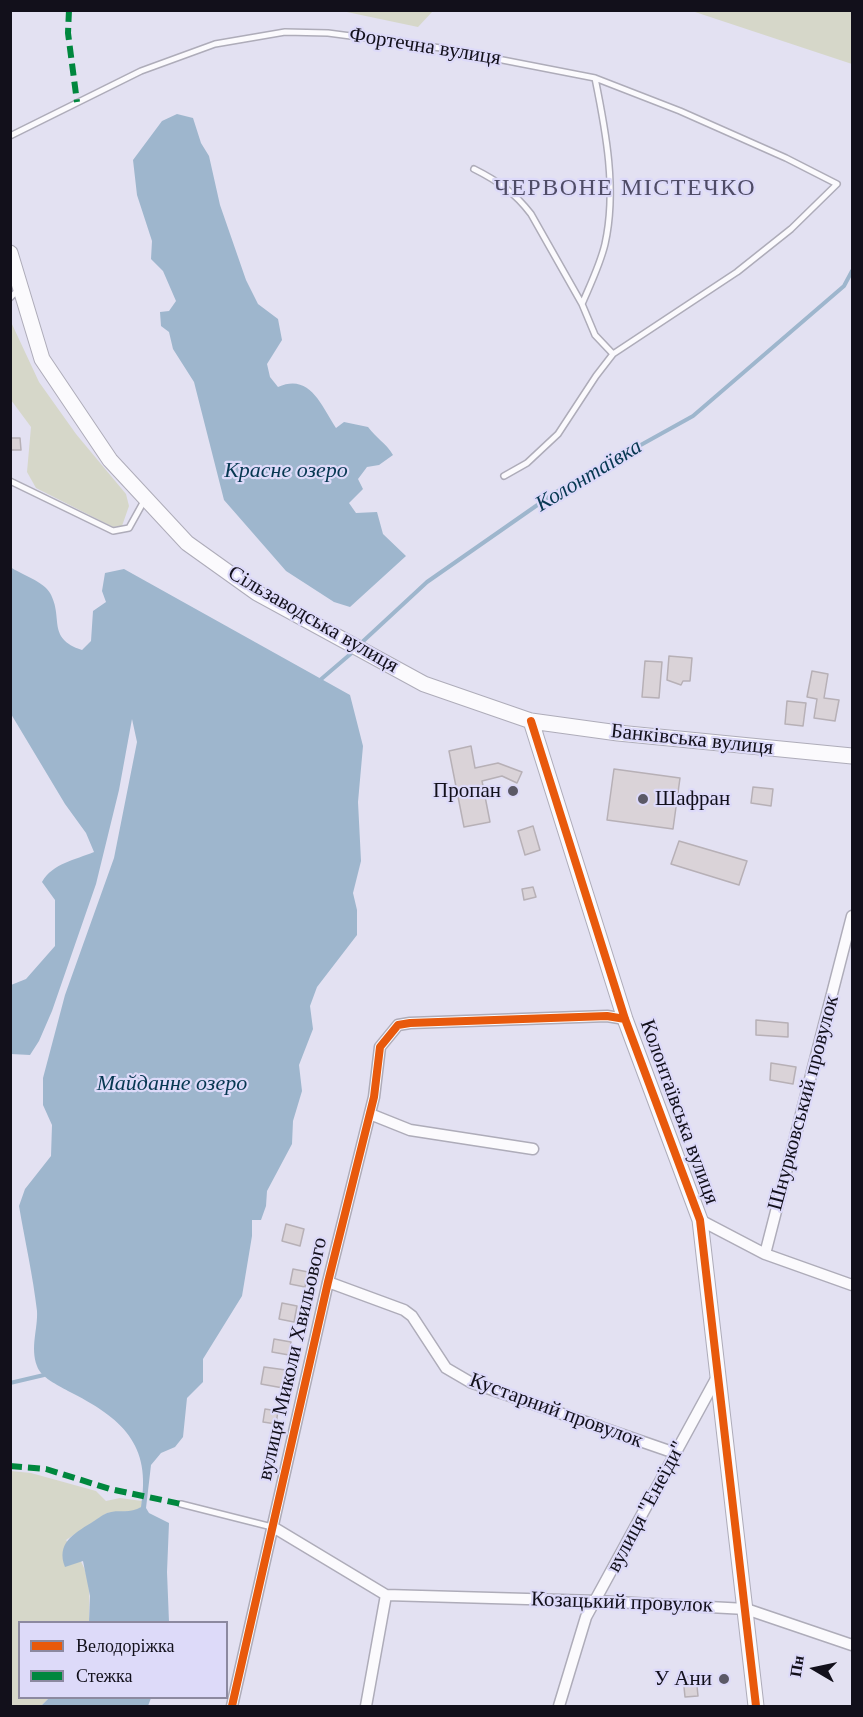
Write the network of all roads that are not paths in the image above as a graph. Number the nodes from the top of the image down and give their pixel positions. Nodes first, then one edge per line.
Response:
1 (595, 78) junction
2 (10, 136) edge
3 (474, 169) dead end
4 (10, 254) edge
5 (21, 286) junction
6 (10, 298) edge
7 (582, 304) junction
8 (613, 354) junction
9 (504, 476) dead end
10 (10, 481) edge
11 (145, 500) junction
12 (531, 721) junction
13 (852, 756) edge
14 (852, 916) edge
15 (625, 1018) junction
16 (370, 1114) junction
17 (533, 1149) dead end
18 (700, 1220) junction
19 (765, 1254) junction
20 (328, 1282) junction
21 (852, 1285) edge
22 (717, 1377) junction
23 (675, 1453) junction
24 (181, 1504) dead end
25 (273, 1527) junction
26 (386, 1595) junction
27 (597, 1601) junction
28 (746, 1608) junction
29 (852, 1645) edge
30 (232, 1707) edge
31 (366, 1707) edge
32 (559, 1707) edge
33 (756, 1707) edge

1 - 2 lane, Фортечна вулиця
1 - 7 lane
1 - 8 lane, Фортечна вулиця
3 - 7 lane
4 - 5 main road, Сільзаводська вулиця
5 - 6 lane
5 - 11 main road, Сільзаводська вулиця
7 - 8 lane
8 - 9 lane
10 - 11 lane
11 - 12 main road, Сільзаводська вулиця
12 - 13 main road, Банківська вулиця
12 - 15 main road, Колонтаївська вулиця
14 - 19 street, Шнурковський провулок
15 - 16 street, вулиця Миколи Хвильового
15 - 18 main road, Колонтаївська вулиця
16 - 17 street
16 - 20 street, вулиця Миколи Хвильового
18 - 19 street
18 - 22 main road, Колонтаївська вулиця
19 - 21 street
20 - 23 street, Кустарний провулок
20 - 25 street, вулиця Миколи Хвильового
22 - 23 street, вулиця "Енеїди"
22 - 28 main road, Колонтаївська вулиця
23 - 27 street, вулиця "Енеїди"
24 - 25 lane
25 - 26 street
25 - 30 street, вулиця Миколи Хвильового
26 - 27 street, Козацький провулок
26 - 31 street
27 - 28 street, Козацький провулок
27 - 32 street, вулиця "Енеїди"
28 - 29 street, Козацький провулок
28 - 33 main road, Колонтаївська вулиця

